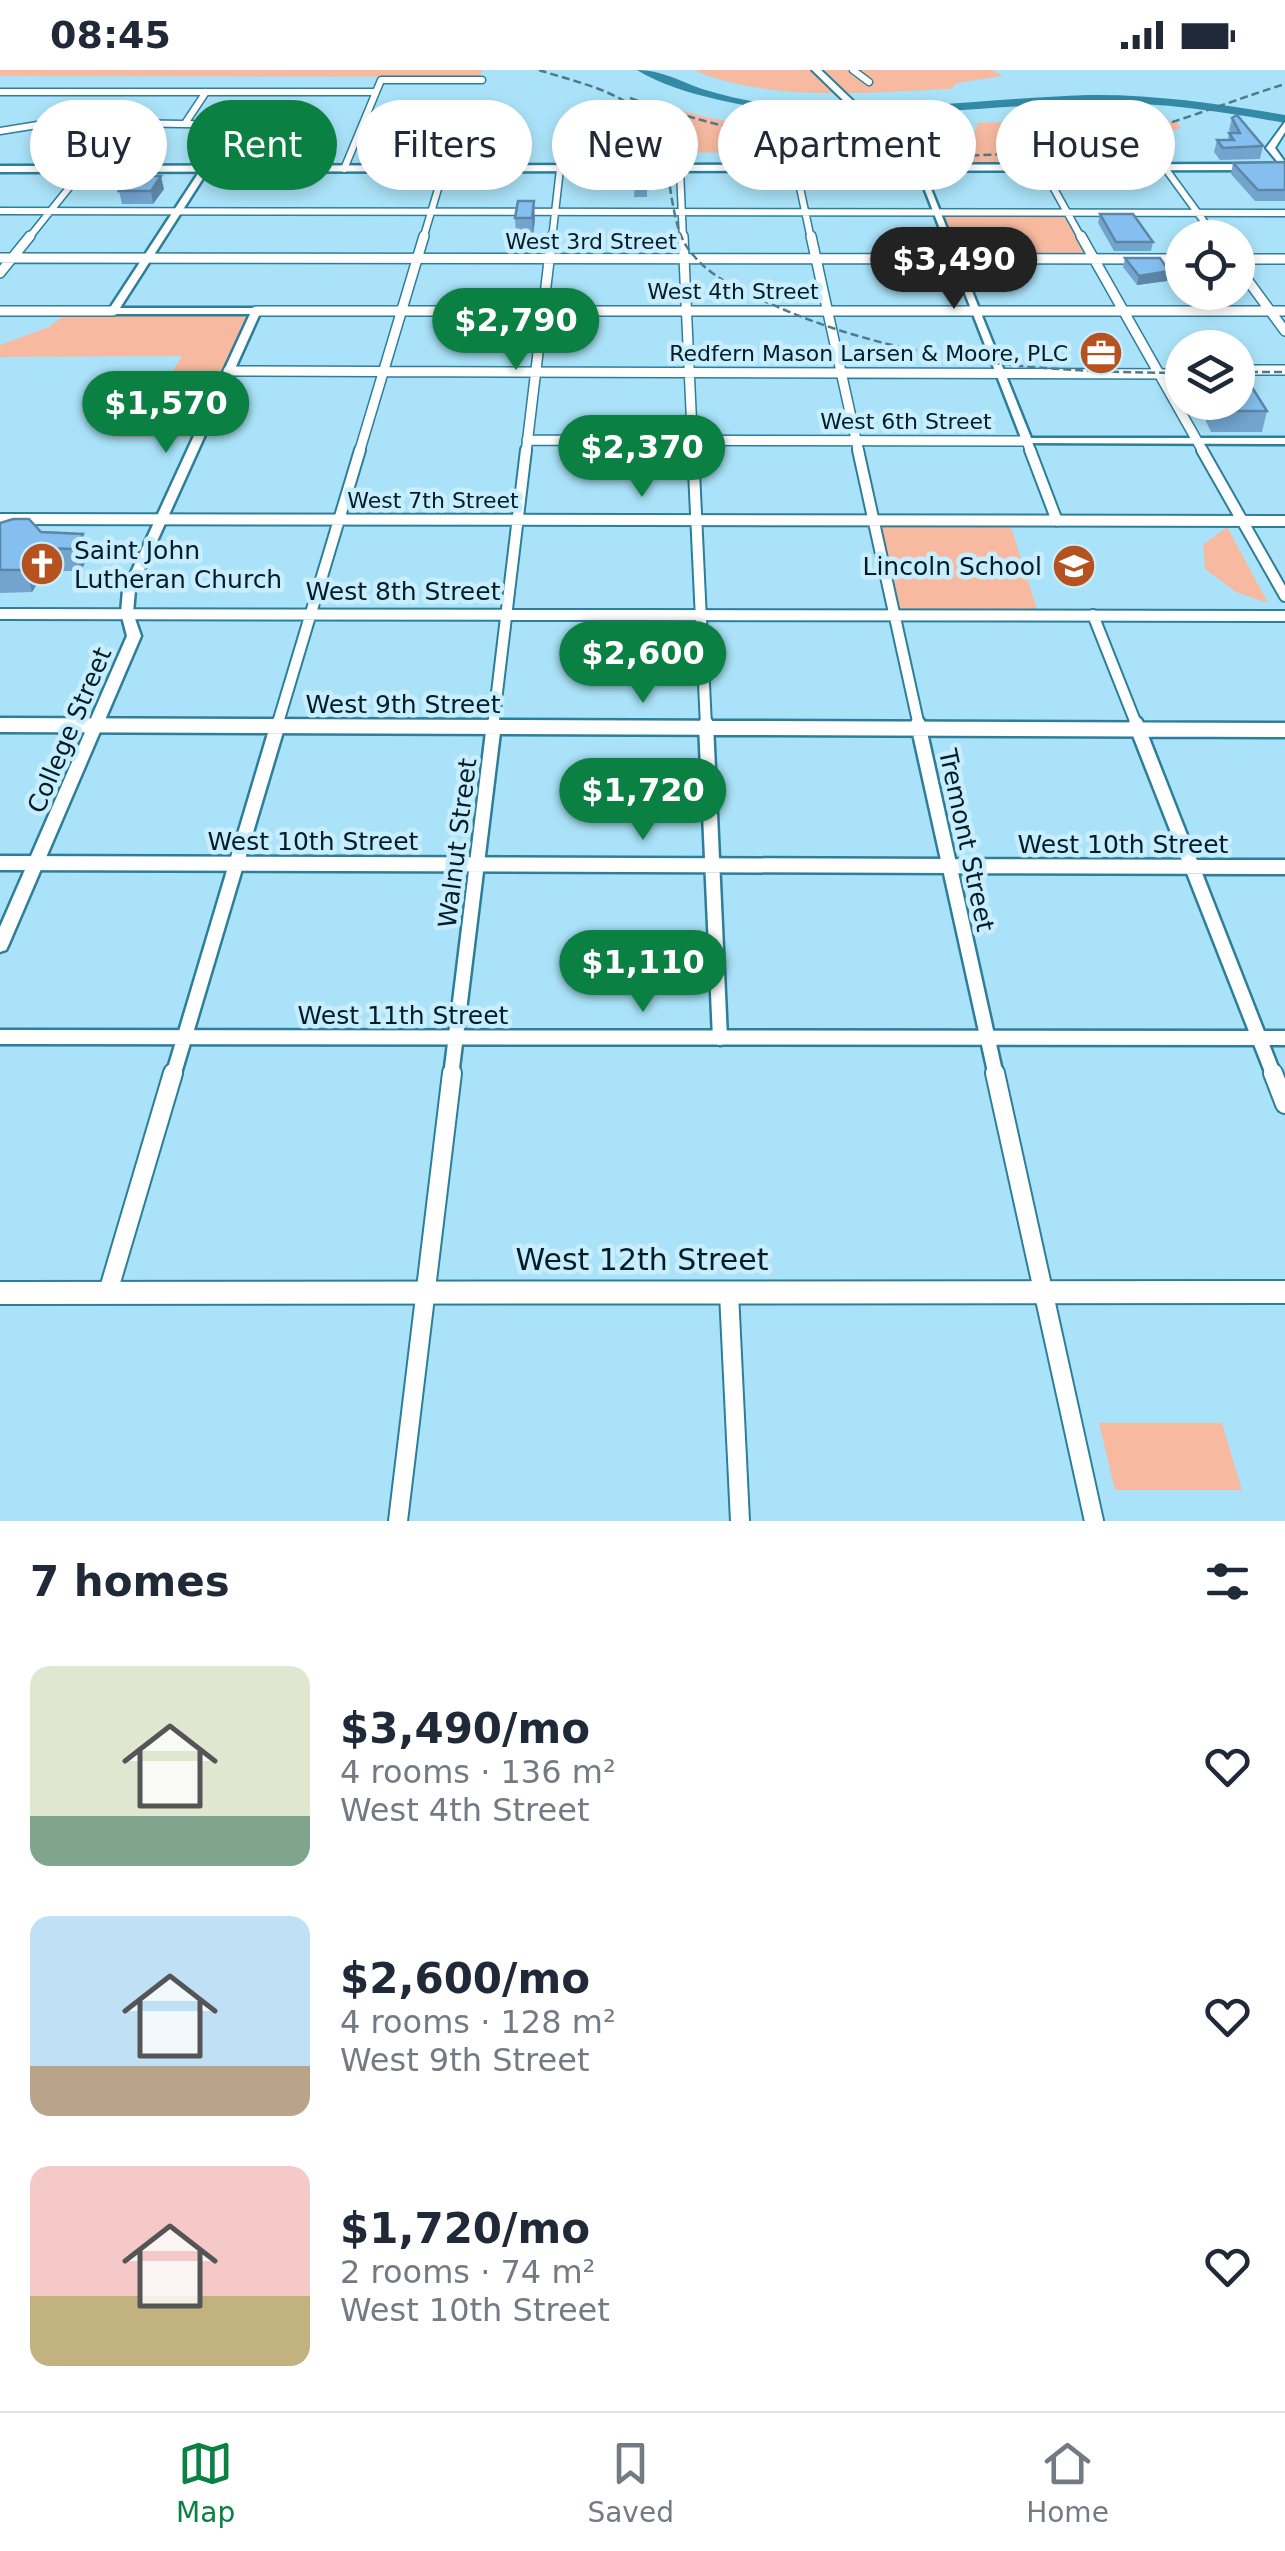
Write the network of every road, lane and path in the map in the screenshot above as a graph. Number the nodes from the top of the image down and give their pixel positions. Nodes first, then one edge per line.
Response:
1 (816, 70) edge
2 (853, 70) edge
3 (482, 80) dead end
4 (869, 82) dead end
5 (0, 92) edge
6 (206, 92) junction
7 (376, 92) junction
8 (847, 100) edge
9 (186, 122) joint
10 (1285, 125) edge
11 (0, 131) edge
12 (1175, 168) edge
13 (1285, 168) edge
14 (0, 169) edge
15 (30, 169) edge
16 (337, 170) edge
17 (344, 170) junction
18 (357, 170) edge
19 (1175, 182) edge
20 (67, 190) edge
21 (192, 190) edge
22 (438, 190) edge
23 (557, 190) edge
24 (682, 190) edge
25 (801, 190) edge
26 (927, 190) edge
27 (1055, 190) edge
28 (0, 211) edge
29 (50, 211) junction
30 (178, 212) junction
31 (431, 212) junction
32 (554, 212) junction
33 (684, 212) junction
34 (806, 212) junction
35 (936, 212) junction
36 (1067, 212) junction
37 (1198, 212) junction
38 (1285, 212) edge
39 (1204, 220) edge
40 (0, 258) edge
41 (12, 258) junction
42 (148, 258) junction
43 (417, 258) junction
44 (549, 258) junction
45 (686, 258) junction
46 (816, 259) junction
47 (954, 259) junction
48 (1094, 259) junction
49 (1165, 259) edge
50 (1285, 259) edge
51 (1255, 262) edge
52 (0, 273) edge
53 (1255, 288) edge
54 (0, 311) edge
55 (113, 311) junction
56 (256, 311) junction
57 (401, 311) junction
58 (543, 311) junction
59 (688, 311) junction
60 (828, 311) junction
61 (975, 311) junction
62 (1123, 312) junction
63 (1271, 312) junction
64 (1285, 312) edge
65 (1285, 330) edge
66 (228, 371) junction
67 (384, 371) junction
68 (536, 371) junction
69 (691, 371) junction
70 (999, 371) junction
71 (841, 372) junction
72 (1255, 372) edge
73 (1285, 372) edge
74 (1158, 373) junction
75 (1165, 373) edge
76 (527, 440) junction
77 (694, 440) junction
78 (857, 440) junction
79 (1027, 441) junction
80 (1197, 441) junction
81 (1285, 441) edge
82 (0, 519) edge
83 (160, 520) junction
84 (339, 520) junction
85 (518, 520) junction
86 (698, 520) junction
87 (874, 521) junction
88 (1057, 521) junction
89 (1243, 521) junction
90 (1285, 521) edge
91 (1285, 596) edge
92 (128, 613) junction
93 (311, 613) junction
94 (0, 614) edge
95 (507, 614) junction
96 (702, 614) junction
97 (894, 615) junction
98 (1093, 615) junction
99 (1285, 616) edge
100 (0, 725) edge
101 (96, 726) junction
102 (278, 726) junction
103 (493, 727) junction
104 (706, 728) junction
105 (919, 728) junction
106 (1138, 729) junction
107 (1285, 730) edge
108 (0, 863) edge
109 (36, 863) junction
110 (236, 864) junction
111 (476, 864) junction
112 (713, 865) junction
113 (950, 866) junction
114 (1192, 867) junction
115 (1285, 867) edge
116 (0, 946) edge
117 (0, 1037) edge
118 (184, 1037) junction
119 (456, 1038) junction
120 (720, 1038) junction
121 (987, 1038) junction
122 (1259, 1038) junction
123 (1285, 1038) edge
124 (1285, 1104) edge
125 (108, 1292) junction
126 (1285, 1292) edge
127 (0, 1293) edge
128 (728, 1293) junction
129 (1044, 1293) junction
130 (425, 1294) junction
131 (398, 1521) edge
132 (740, 1521) edge
133 (1094, 1521) edge

1 - 8 main road
2 - 4 street
3 - 7 street
5 - 6 street
6 - 7 street
6 - 9 street
7 - 17 street
9 - 11 street
10 - 13 main road
12 - 13 main road
14 - 15 main road
16 - 17 main road
17 - 18 main road
19 - 37 street
20 - 29 street
21 - 30 street
22 - 31 street
23 - 32 street, Walnut Street
24 - 33 street
25 - 34 street, Tremont Street
26 - 35 street
27 - 36 street
28 - 29 street
29 - 30 street
29 - 41 street
30 - 31 street
30 - 42 street
31 - 32 street
31 - 43 street
32 - 33 street
32 - 44 street, Walnut Street
33 - 34 street
33 - 45 street
34 - 35 street
34 - 46 street, Tremont Street
35 - 36 street
35 - 47 street
36 - 37 street
36 - 48 street
37 - 38 street
37 - 39 street
40 - 41 street, West 3rd Street
41 - 42 street, West 3rd Street
41 - 52 street
42 - 43 street, West 3rd Street
42 - 55 street
43 - 44 street, West 3rd Street
43 - 57 street
44 - 45 street, West 3rd Street
44 - 58 street, Walnut Street
45 - 46 street, West 3rd Street
45 - 59 street
46 - 47 street, West 3rd Street
46 - 60 street, Tremont Street
47 - 48 street, West 3rd Street
47 - 61 street
48 - 49 street, West 3rd Street
48 - 62 street
50 - 51 street
53 - 63 street
54 - 55 street, West 4th Street
55 - 56 street, West 4th Street
56 - 57 street, West 4th Street
56 - 66 street, College Street
57 - 58 street, West 4th Street
57 - 67 street
58 - 59 street, West 4th Street
58 - 68 street, Walnut Street
59 - 60 street, West 4th Street
59 - 69 street
60 - 61 street, West 4th Street
60 - 71 street, Tremont Street
61 - 62 street, West 4th Street
61 - 70 street
62 - 63 street, West 4th Street
62 - 74 street
63 - 64 street, West 4th Street
63 - 65 street
66 - 67 street
66 - 83 street, College Street
67 - 68 street
67 - 84 street
68 - 69 street
68 - 76 street, Walnut Street
69 - 71 street
69 - 77 street
70 - 71 street
70 - 74 street
70 - 79 street
71 - 78 street, Tremont Street
72 - 73 street
74 - 75 street
74 - 80 street
76 - 77 street, West 6th Street
76 - 85 street, Walnut Street
77 - 78 street, West 6th Street
77 - 86 street
78 - 79 street, West 6th Street
78 - 87 street, Tremont Street
79 - 80 street, West 6th Street
79 - 88 street
80 - 81 street, West 6th Street
80 - 89 street
82 - 83 street, West 7th Street
83 - 84 street, West 7th Street
83 - 92 street, College Street
84 - 85 street, West 7th Street
84 - 93 street
85 - 86 street, West 7th Street
85 - 95 street, Walnut Street
86 - 87 street, West 7th Street
86 - 96 street
87 - 88 street, West 7th Street
87 - 97 street, Tremont Street
88 - 89 street, West 7th Street
89 - 90 street, West 7th Street
89 - 91 street
92 - 93 street, West 8th Street
92 - 94 street, West 8th Street
92 - 101 street, College Street
93 - 95 street, West 8th Street
93 - 102 street
95 - 96 street, West 8th Street
95 - 103 street, Walnut Street
96 - 97 street, West 8th Street
96 - 104 street
97 - 98 street, West 8th Street
97 - 105 street, Tremont Street
98 - 99 street, West 8th Street
98 - 106 street
100 - 101 street, West 9th Street
101 - 102 street, West 9th Street
101 - 109 street, College Street
102 - 103 street, West 9th Street
102 - 110 street
103 - 104 street, West 9th Street
103 - 111 street, Walnut Street
104 - 105 street, West 9th Street
104 - 112 street
105 - 106 street, West 9th Street
105 - 113 street, Tremont Street
106 - 107 street, West 9th Street
106 - 114 street
108 - 109 street, West 10th Street
109 - 110 street, West 10th Street
109 - 116 street, College Street
110 - 111 street, West 10th Street
110 - 118 street
111 - 112 street, West 10th Street
111 - 119 street, Walnut Street
112 - 113 street, West 10th Street
112 - 120 street
113 - 114 street, West 10th Street
113 - 121 street, Tremont Street
114 - 115 street, West 10th Street
114 - 122 street
117 - 118 street, West 11th Street
118 - 119 street, West 11th Street
118 - 125 street
119 - 120 street, West 11th Street
119 - 130 street, Walnut Street
120 - 121 street, West 11th Street
121 - 122 street, West 11th Street
121 - 129 street, Tremont Street
122 - 123 street, West 11th Street
122 - 124 street
125 - 127 main road, West 12th Street
125 - 130 main road, West 12th Street
126 - 129 main road, West 12th Street
128 - 129 main road, West 12th Street
128 - 130 main road, West 12th Street
128 - 132 street
129 - 133 street, Tremont Street
130 - 131 street, Walnut Street

